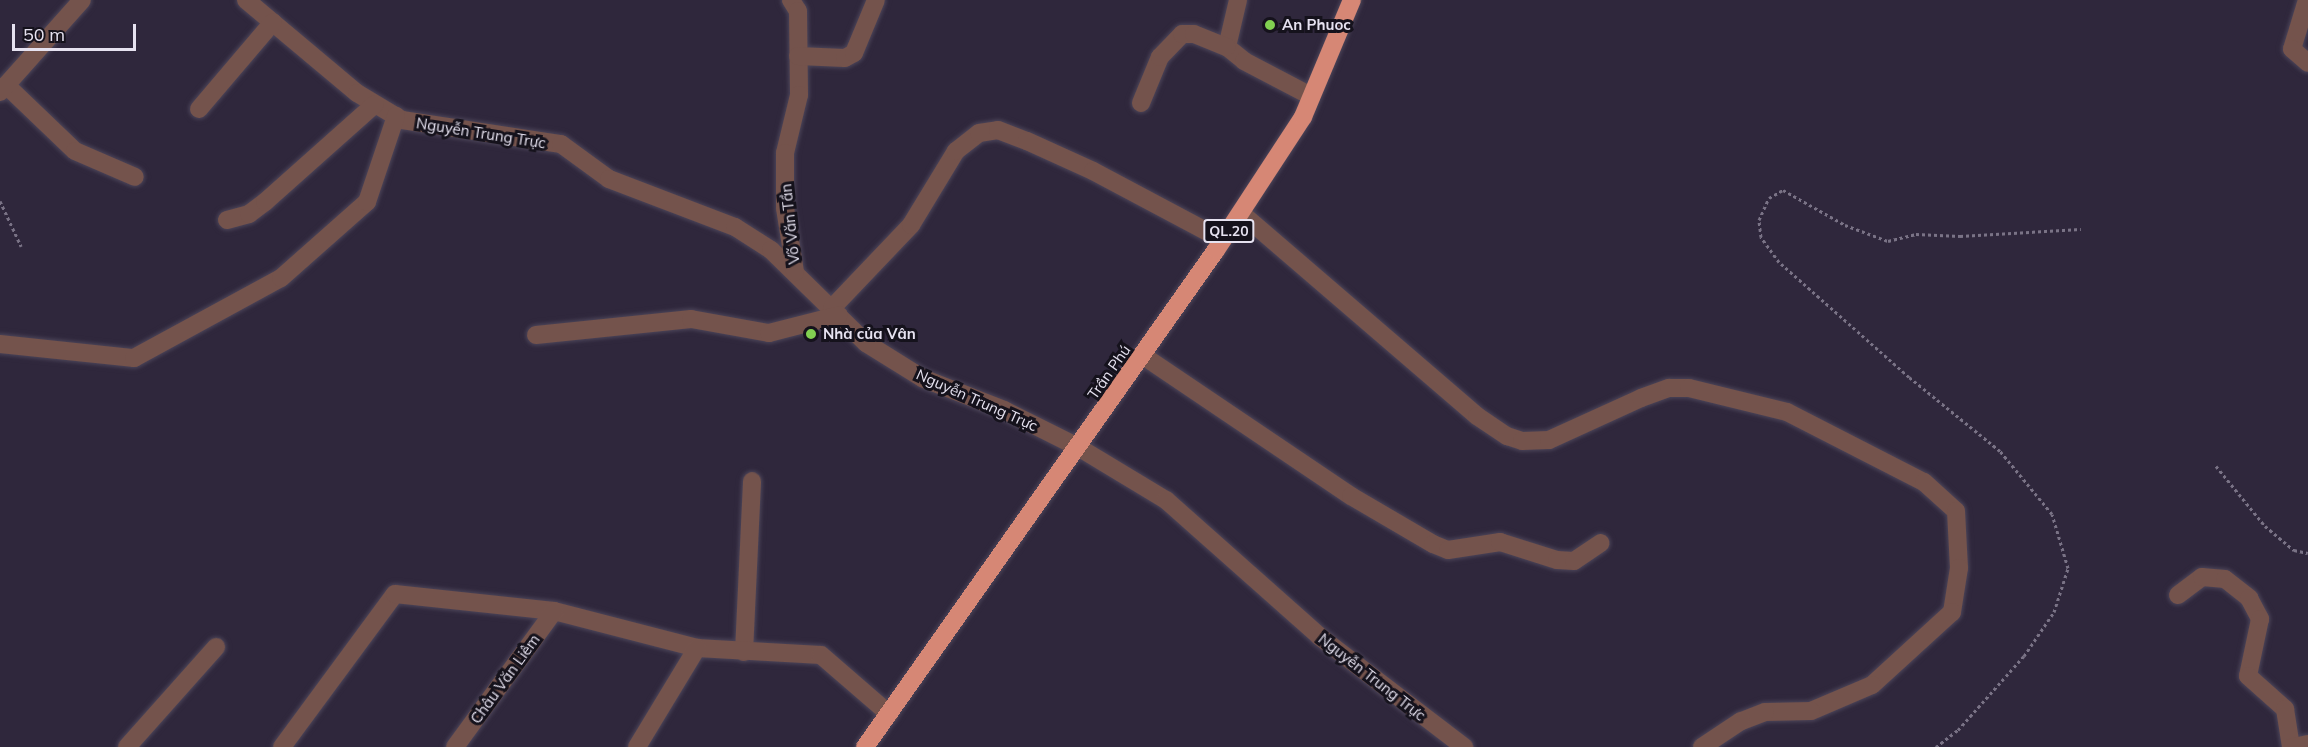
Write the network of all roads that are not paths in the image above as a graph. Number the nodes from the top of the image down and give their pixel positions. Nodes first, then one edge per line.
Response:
1 (82, 0) edge
2 (791, 0) edge
3 (876, 0) edge
4 (1238, 0) edge
5 (1352, 0) edge
6 (2307, 0) edge
7 (262, 9) edge
8 (1227, 47) junction
9 (798, 56) junction
10 (2308, 63) edge
11 (3, 89) edge
12 (1311, 96) junction
13 (1141, 103) dead end
14 (375, 104) junction
15 (199, 109) dead end
16 (396, 116) junction
17 (135, 177) dead end
18 (1241, 213) junction
19 (227, 220) dead end
20 (1223, 240) junction
21 (795, 272) junction
22 (835, 312) junction
23 (536, 335) dead end
24 (0, 344) edge
25 (1142, 355) junction
26 (1078, 447) junction
27 (752, 481) dead end
28 (1601, 543) dead end
29 (2178, 595) dead end
30 (554, 611) junction
31 (216, 647) dead end
32 (697, 648) junction
33 (744, 652) junction
34 (890, 714) junction
35 (2308, 744) edge
36 (127, 747) edge
37 (282, 747) edge
38 (455, 747) edge
39 (638, 747) edge
40 (865, 747) edge
41 (1464, 747) edge
42 (1702, 747) edge
43 (2292, 747) edge

1 - 11 street
2 - 9 street, Võ Văn Tần
3 - 9 street
4 - 8 street
5 - 12 highway, Trần Phú / QL.20
6 - 10 street
7 - 14 street, Nguyễn Trung Trực
7 - 15 street
8 - 12 street
8 - 13 street
9 - 21 street, Võ Văn Tần
11 - 17 street
12 - 18 highway, Trần Phú / QL.20
14 - 16 street, Nguyễn Trung Trực
14 - 19 street
16 - 21 street, Nguyễn Trung Trực
16 - 24 street
18 - 20 highway, Trần Phú / QL.20
18 - 42 street
20 - 22 street
20 - 25 highway, Trần Phú / QL.20
21 - 22 street, Nguyễn Trung Trực
22 - 23 street
22 - 26 street, Nguyễn Trung Trực
25 - 26 highway, Trần Phú / QL.20
25 - 28 street
26 - 34 highway, Trần Phú / QL.20
26 - 41 street, Nguyễn Trung Trực
27 - 33 street
29 - 43 street
30 - 32 street
30 - 37 street
30 - 38 street, Châu Văn Liêm
31 - 36 street
32 - 33 street
32 - 39 street
33 - 34 street
34 - 40 highway, Trần Phú / QL.20
35 - 43 street

